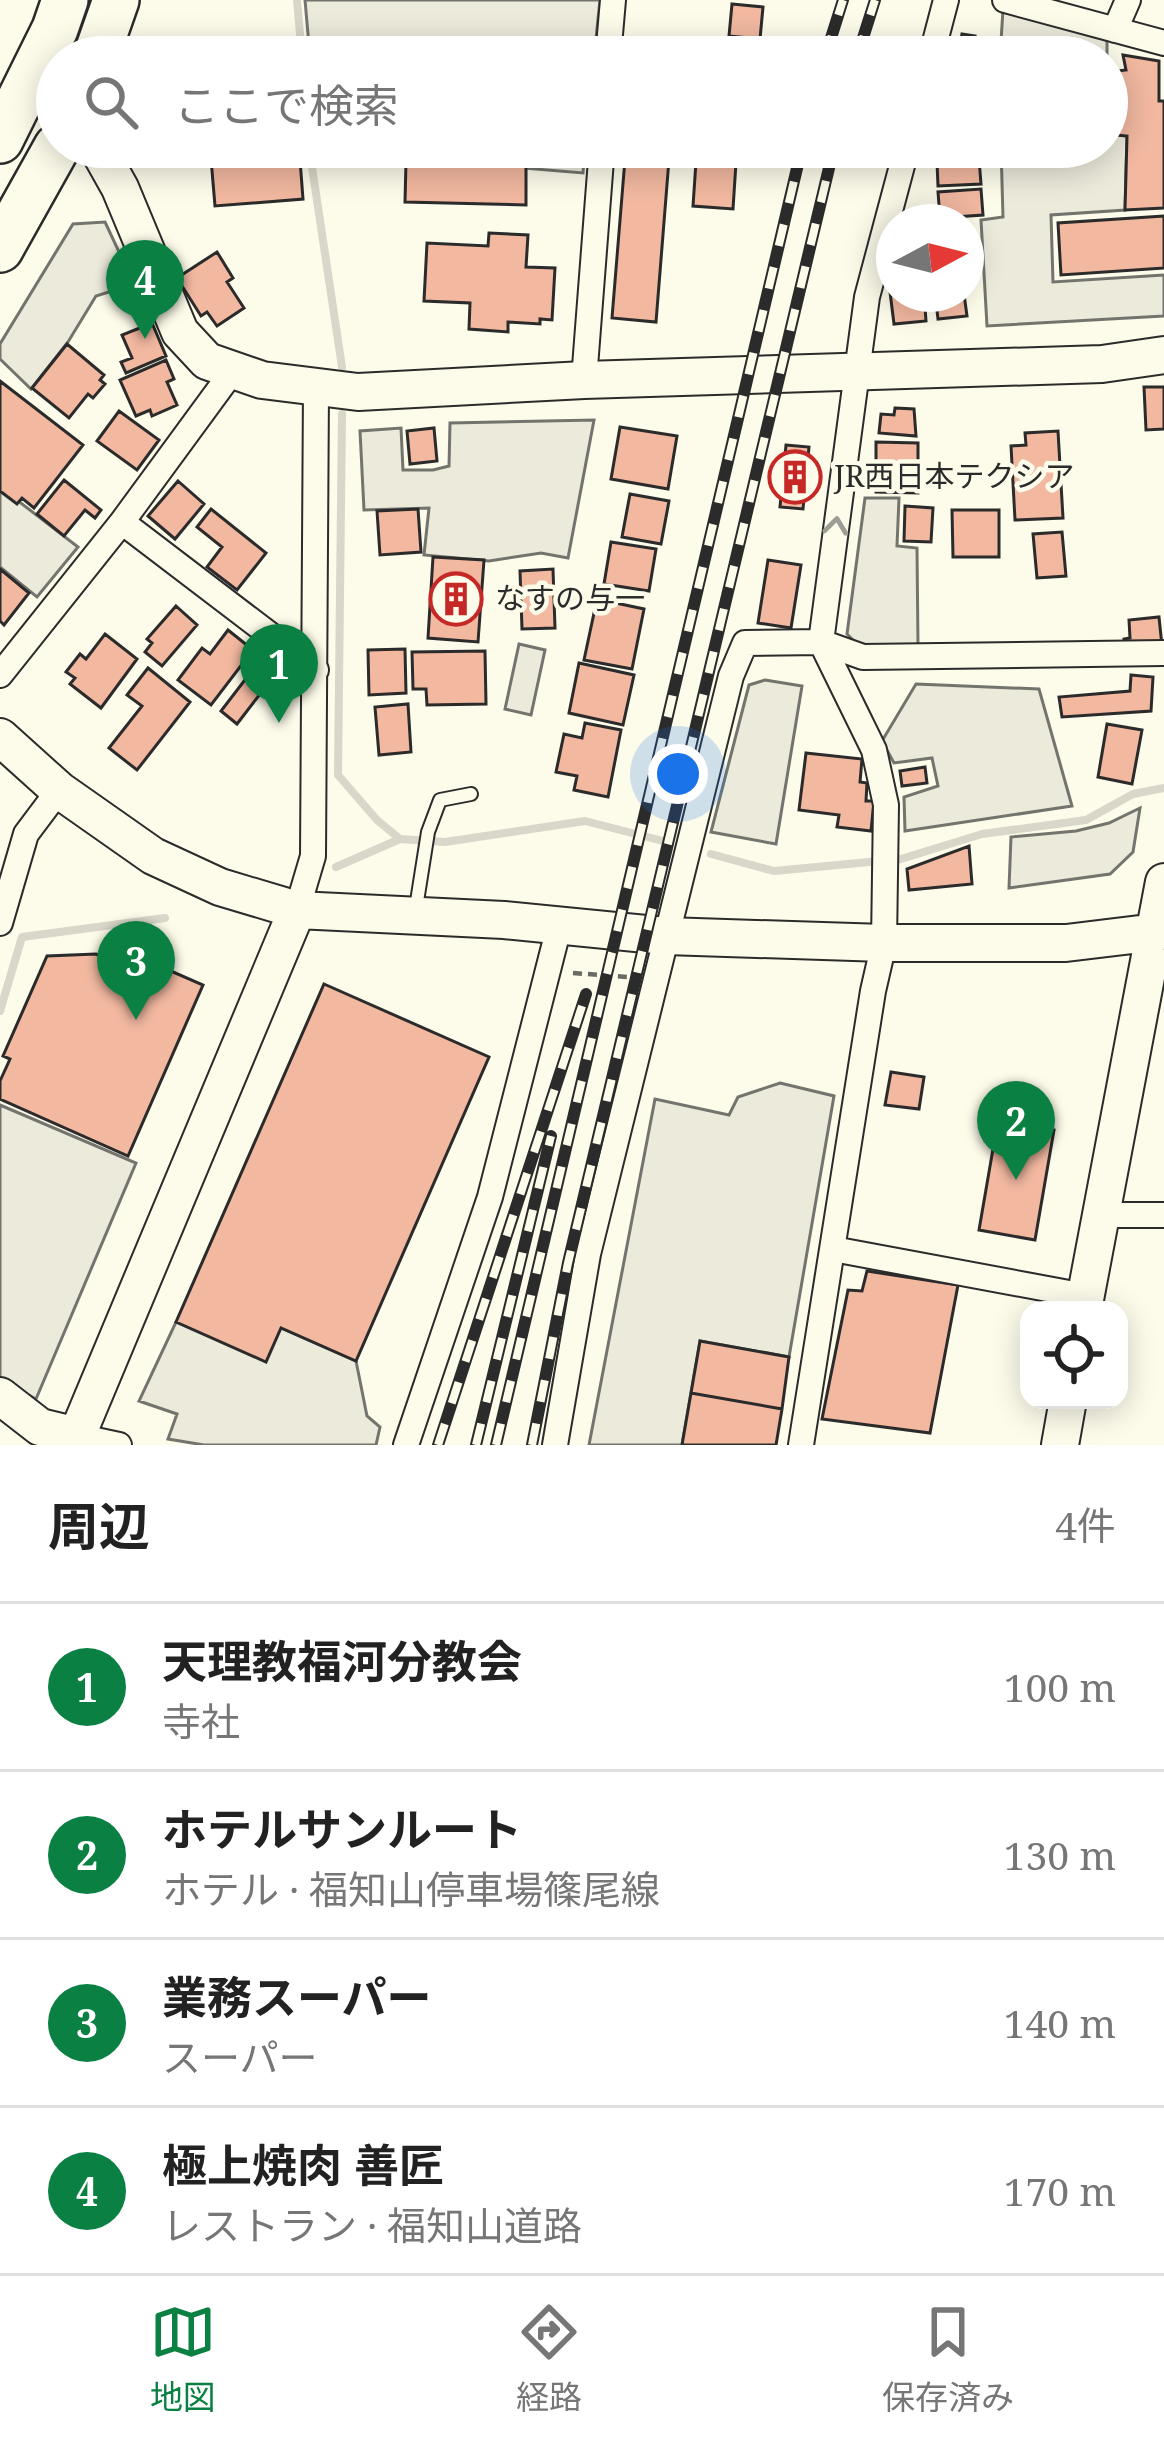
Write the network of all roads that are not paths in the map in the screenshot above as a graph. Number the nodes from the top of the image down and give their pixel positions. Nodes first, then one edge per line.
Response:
1 (116, 0) edge
2 (613, 0) edge
3 (946, 0) edge
4 (1004, 0) edge
5 (1128, 0) edge
6 (1114, 30) junction
7 (103, 36) edge
8 (610, 36) edge
9 (937, 36) edge
10 (1164, 43) edge
11 (36, 65) edge
12 (0, 140) edge
13 (45, 168) edge
14 (109, 168) edge
15 (600, 168) edge
16 (901, 168) edge
17 (0, 249) edge
18 (1164, 356) edge
19 (232, 372) junction
20 (856, 374) junction
21 (584, 380) junction
22 (316, 389) junction
23 (122, 523) junction
24 (821, 642) junction
25 (1164, 653) edge
26 (316, 670) junction
27 (0, 675) edge
28 (0, 737) edge
29 (59, 790) junction
30 (471, 794) dead end
31 (1164, 882) edge
32 (297, 910) junction
33 (415, 915) junction
34 (0, 923) edge
35 (559, 927) junction
36 (1160, 932) edge
37 (667, 936) junction
38 (884, 943) junction
39 (1100, 1215) junction
40 (1164, 1215) edge
41 (832, 1249) junction
42 (1075, 1301) edge
43 (1084, 1301) edge
44 (0, 1396) edge
45 (1066, 1409) edge
46 (75, 1441) edge
47 (118, 1445) edge
48 (406, 1445) edge
49 (555, 1445) edge
50 (801, 1445) edge
51 (1060, 1445) edge

1 - 7 highway
2 - 8 street
3 - 9 street
4 - 6 street
5 - 6 street
6 - 10 street
11 - 12 highway
13 - 17 highway
14 - 19 street
15 - 21 street
16 - 20 street
18 - 20 street
19 - 22 street
19 - 23 street
20 - 21 street
24 -> 20 street
21 - 22 street
22 - 26 street
23 - 26 street
23 - 27 street
24 - 25 street
24 - 37 street
24 - 38 street
26 - 32 street
28 - 29 street
29 - 32 street
29 - 34 street
30 - 33 lane
31 - 36 street
32 - 33 street
32 - 46 street
33 - 35 street
35 - 37 street
35 - 48 street
36 - 38 street
36 - 39 street
37 - 38 street
37 - 49 street
38 - 41 street
39 - 40 street
39 - 43 street
41 - 42 street
41 - 50 street
44 - 46 street
45 - 51 street
46 - 47 street

